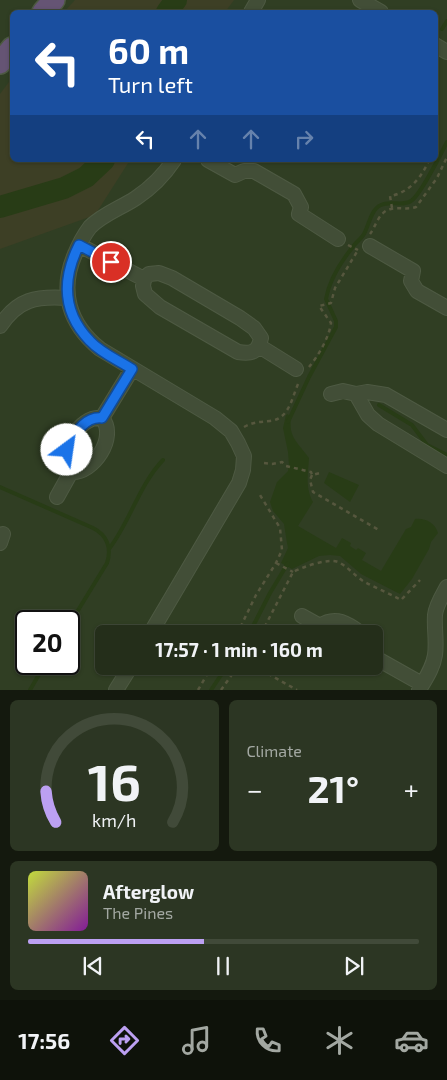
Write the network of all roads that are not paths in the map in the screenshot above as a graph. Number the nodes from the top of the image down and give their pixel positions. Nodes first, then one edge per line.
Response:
1 (54, 0) edge
2 (360, 0) edge
3 (379, 7) edge
4 (45, 10) edge
5 (10, 51) edge
6 (0, 64) edge
7 (173, 162) edge
8 (212, 162) edge
9 (343, 242) road end
10 (365, 244) road end
11 (79, 245) junction
12 (144, 279) junction
13 (67, 298) junction
14 (447, 308) edge
15 (0, 326) edge
16 (259, 346) junction
17 (132, 369) junction
18 (296, 369) dead end
19 (331, 394) dead end
20 (356, 394) junction
21 (102, 418) junction
22 (447, 430) edge
23 (447, 466) edge
24 (71, 472) junction
25 (57, 497) dead end
26 (447, 587) edge
27 (302, 616) dead end
28 (155, 625) edge
29 (313, 625) edge
30 (323, 625) edge
31 (348, 625) edge
32 (383, 663) edge
33 (125, 675) edge
34 (421, 687) edge
35 (116, 690) edge

1 - 4 highway
2 - 3 street
5 - 6 highway
7 - 11 street
8 - 9 street
10 - 14 street
11 - 12 street
11 - 13 street
12 - 16 street
12 - 16 street
13 - 15 street
13 - 17 street
16 - 18 street
17 - 21 street
17 - 28 street
19 - 20 street
20 - 22 street
20 - 23 street
21 - 24 street
21 - 24 street
24 - 25 street
26 - 34 street
27 - 29 street
30 - 31 street
32 - 34 street
33 - 35 street

